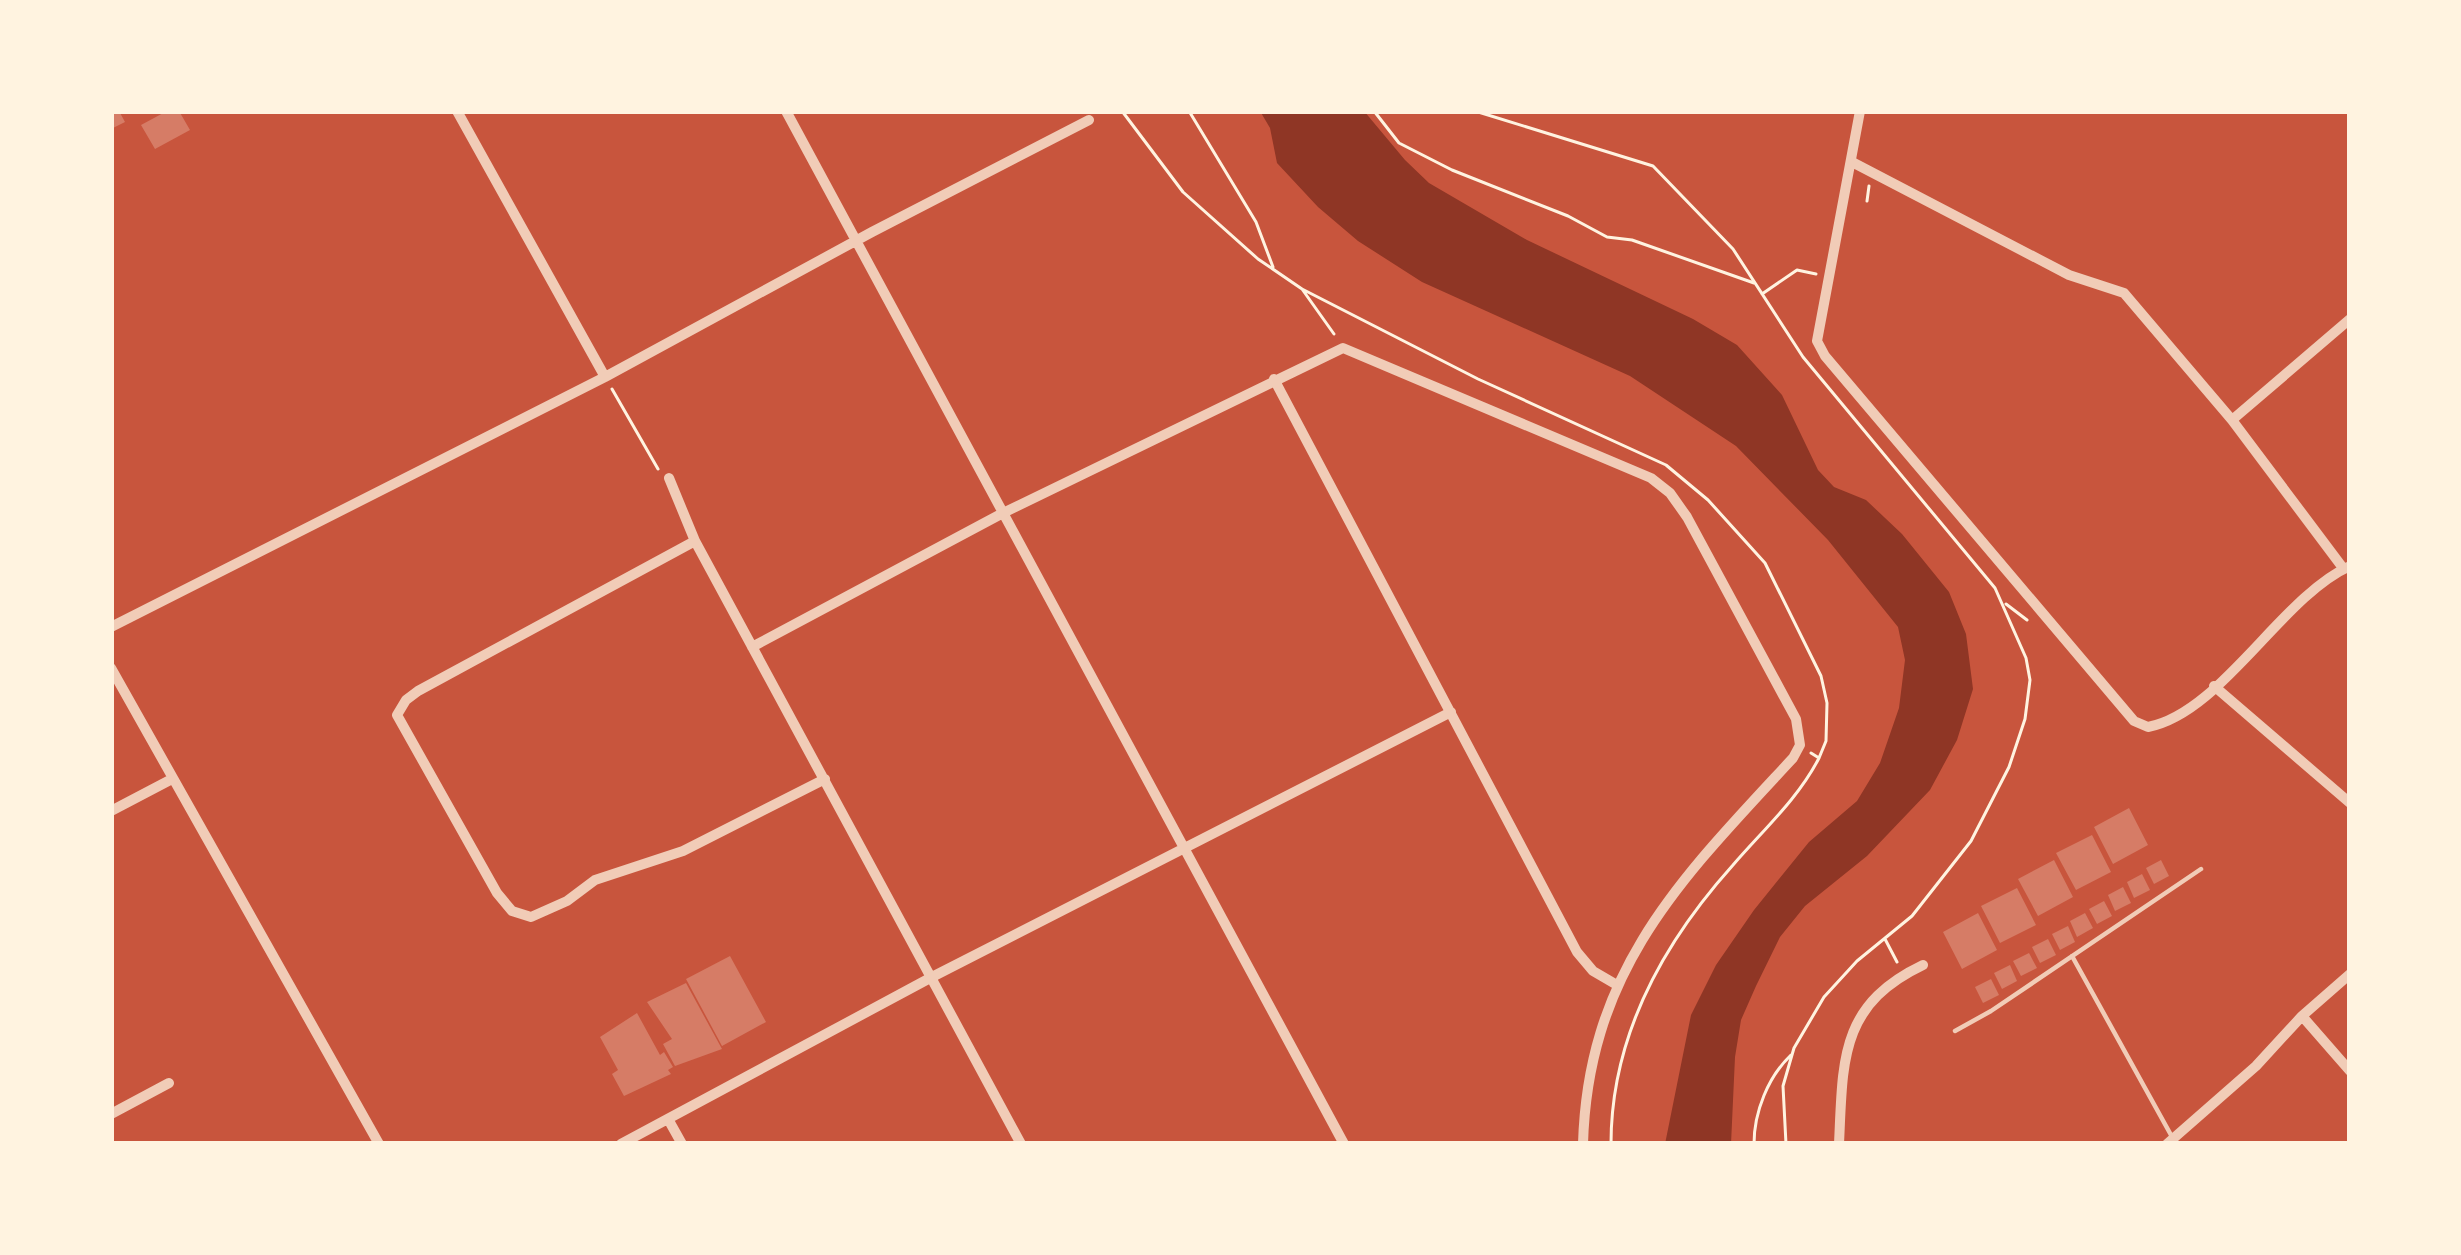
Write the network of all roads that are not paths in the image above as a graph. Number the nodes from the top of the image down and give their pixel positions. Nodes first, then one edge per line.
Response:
1 (457, 111) edge
2 (786, 111) edge
3 (1860, 111) edge
4 (1089, 120) dead end
5 (1852, 162) junction
6 (857, 240) junction
7 (2350, 319) edge
8 (605, 377) junction
9 (1274, 379) junction
10 (2232, 420) junction
11 (670, 482) road end
12 (1003, 513) junction
13 (695, 541) junction
14 (2347, 567) edge
15 (111, 627) edge
16 (752, 646) junction
17 (111, 668) edge
18 (2214, 686) junction
19 (1451, 712) junction
20 (172, 779) junction
21 (825, 779) junction
22 (2350, 803) edge
23 (111, 811) edge
24 (1186, 845) junction
25 (2201, 869) dead end
26 (2072, 956) junction
27 (1923, 965) dead end
28 (2350, 974) edge
29 (932, 976) junction
30 (1617, 985) junction
31 (2302, 1016) junction
32 (1955, 1031) dead end
33 (2350, 1071) edge
34 (169, 1083) dead end
35 (111, 1114) edge
36 (668, 1119) junction
37 (2170, 1141) edge
38 (379, 1144) edge
39 (621, 1144) edge
40 (682, 1144) edge
41 (1021, 1144) edge
42 (1344, 1144) edge
43 (1583, 1144) edge
44 (1839, 1144) edge

1 - 8 street
2 - 6 street
3 - 5 street
4 - 6 street
5 - 10 street
5 - 18 street
6 - 8 street
6 - 12 street
7 - 10 street
8 - 15 street
9 - 12 street
9 - 19 street
9 - 30 street
10 - 14 street
11 - 13 street
12 - 16 street
12 - 24 street
13 - 16 street
13 - 21 street
14 - 18 street
16 - 21 street
17 - 20 street
18 - 22 street
19 - 24 street
19 - 30 street
20 - 23 street
20 - 38 street
21 - 29 street
24 - 29 street
24 - 42 street
25 - 26 lane
26 - 32 lane
26 - 37 lane
27 - 44 street
28 - 31 street
29 - 36 street
29 - 41 street
30 - 43 street
31 - 33 street
31 - 37 street
34 - 35 street
36 - 39 street
36 - 40 street

